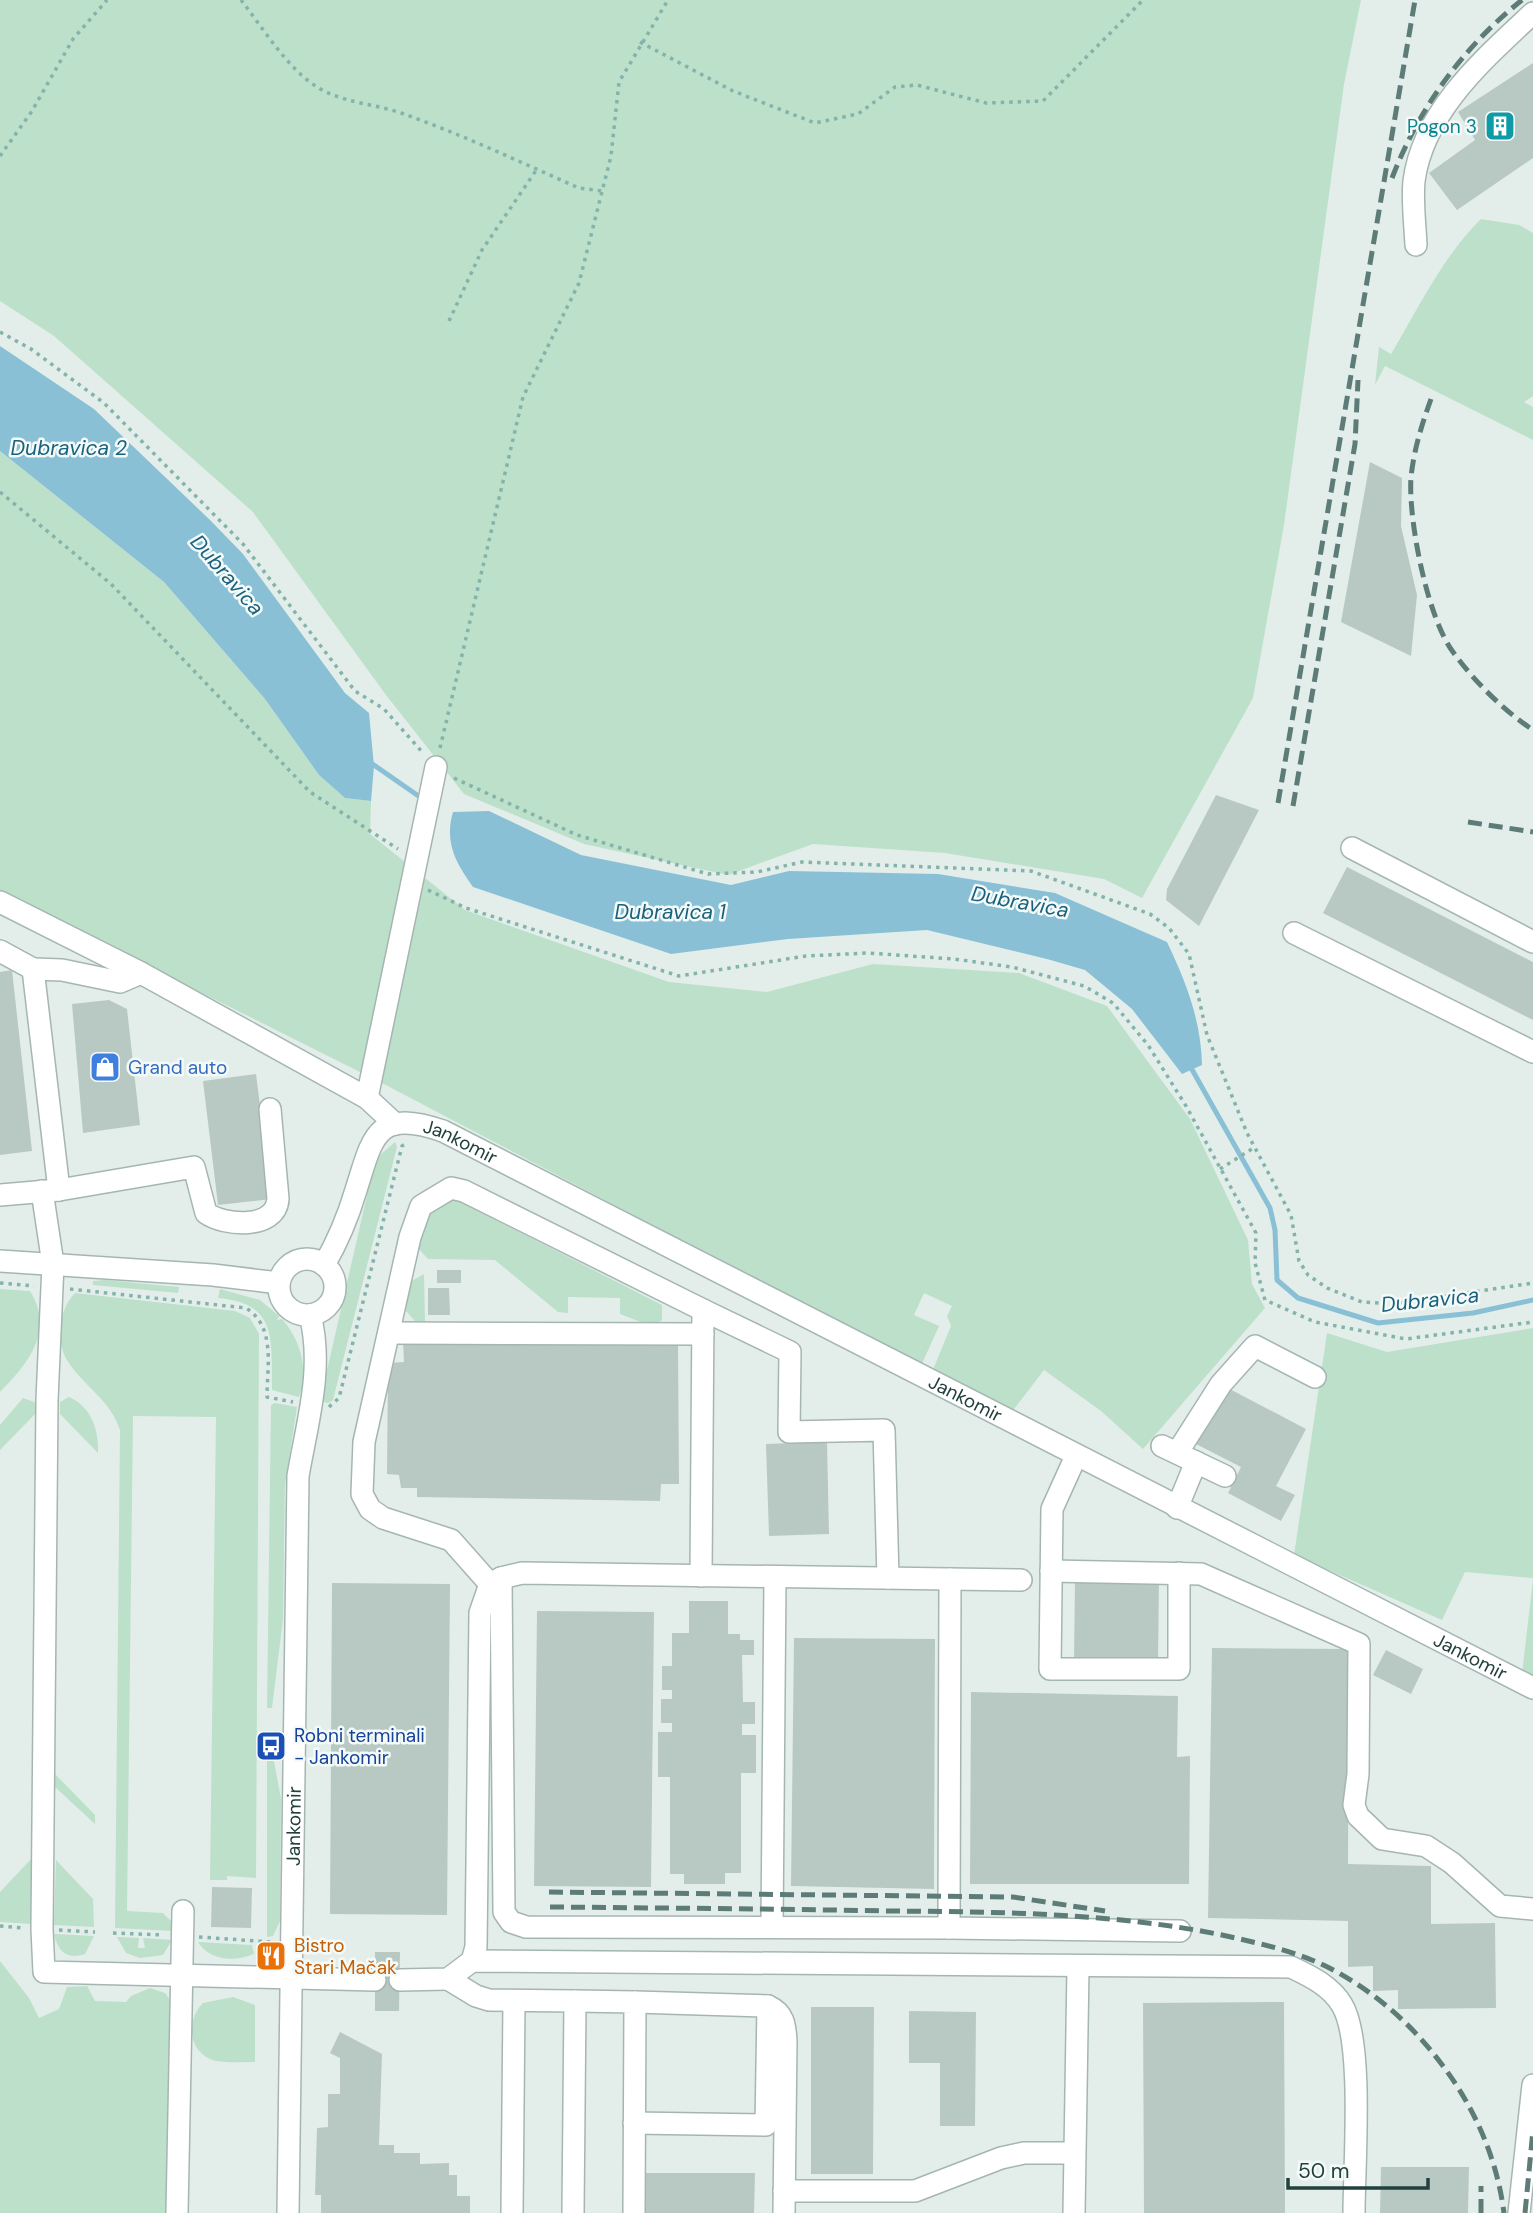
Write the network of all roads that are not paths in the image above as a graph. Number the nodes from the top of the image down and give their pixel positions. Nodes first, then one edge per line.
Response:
1 (1533, 13) edge
2 (1416, 245) dead end
3 (436, 767) road end
4 (1352, 848) dead end
5 (0, 902) edge
6 (1294, 933) dead end
7 (1533, 942) edge
8 (0, 951) edge
9 (33, 969) junction
10 (141, 973) junction
11 (1533, 1052) edge
12 (367, 1098) junction
13 (270, 1109) dead end
14 (394, 1124) junction
15 (50, 1190) junction
16 (0, 1195) edge
17 (0, 1261) edge
18 (53, 1264) junction
19 (324, 1265) junction
20 (279, 1283) junction
21 (703, 1310) junction
22 (310, 1315) junction
23 (388, 1333) junction
24 (703, 1335) junction
25 (1315, 1377) dead end
26 (1076, 1456) junction
27 (1196, 1462) junction
28 (1225, 1476) dead end
29 (1177, 1508) junction
30 (1051, 1571) junction
31 (1179, 1573) junction
32 (701, 1576) junction
33 (775, 1577) junction
34 (888, 1578) junction
35 (950, 1579) junction
36 (1021, 1580) dead end
37 (495, 1581) junction
38 (1533, 1688) edge
39 (1533, 1909) edge
40 (183, 1910) dead end
41 (772, 1926) junction
42 (949, 1927) junction
43 (1180, 1931) dead end
44 (472, 1961) junction
45 (1078, 1968) junction
46 (183, 1974) junction
47 (291, 1979) junction
48 (447, 1979) junction
49 (375, 1980) dead end
50 (400, 1980) dead end
51 (514, 2001) junction
52 (575, 2001) junction
53 (635, 2002) junction
54 (768, 2006) junction
55 (1533, 2085) edge
56 (634, 2123) junction
57 (1074, 2153) junction
58 (784, 2191) junction
59 (177, 2213) edge
60 (288, 2213) edge
61 (512, 2213) edge
62 (573, 2213) edge
63 (634, 2213) edge
64 (784, 2213) edge
65 (1074, 2213) edge
66 (1354, 2213) edge
67 (1519, 2213) edge

1 - 2 street
3 - 12 street
4 - 7 street
5 - 10 street, Jankomir
6 - 11 street
8 - 9 street
9 - 10 street
9 - 15 street
10 - 12 street, Jankomir
12 - 14 street, Jankomir
13 - 15 street
14 - 19 street, Jankomir
14 - 26 street, Jankomir
15 - 16 street
15 - 18 street
17 - 18 street
18 - 20 street
18 - 46 street
19 - 20 street
19 - 22 street
20 - 22 street
21 - 23 street
21 - 24 street
21 - 34 street
22 - 47 street, Jankomir
23 - 24 street
23 - 37 street
24 - 32 street
25 - 27 street
26 - 29 street, Jankomir
26 - 30 street
27 - 28 street
27 - 29 street
29 - 38 street, Jankomir
30 - 31 street
30 - 31 street
31 - 39 street
32 - 33 street
32 - 37 street
33 - 34 street
33 - 41 street
34 - 35 street
35 - 36 street
35 - 42 street
37 - 41 street
37 - 44 street
40 - 46 street
41 - 42 street
42 - 43 street
44 - 45 street
44 - 48 street
45 - 57 street
45 - 66 street
46 - 47 street
46 - 59 street
47 - 49 street
47 - 60 street, Jankomir
48 - 50 street
48 - 51 street
51 - 52 street
51 - 61 street
52 - 53 street
52 - 62 street
53 - 54 street
53 - 56 street
54 - 56 street
54 - 58 street
55 - 67 street
56 - 63 street
57 - 58 street
57 - 65 street
58 - 64 street

